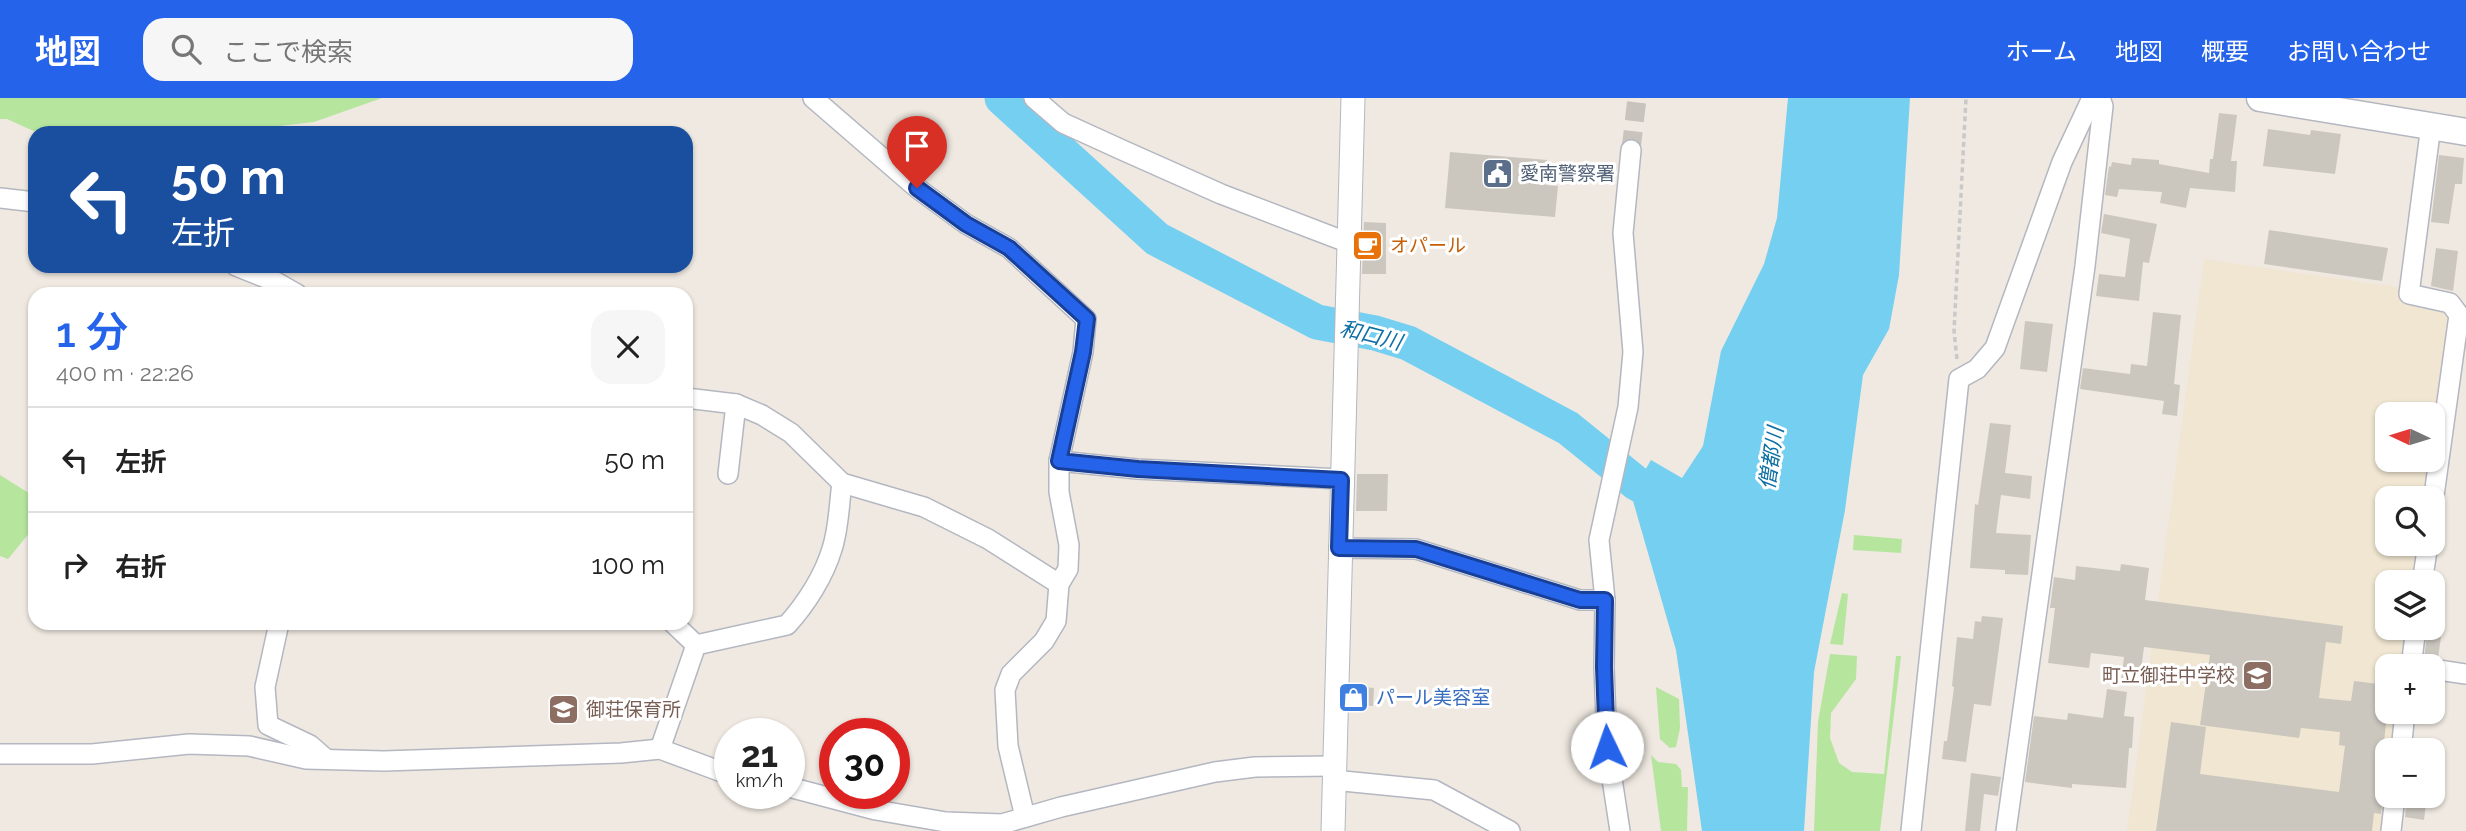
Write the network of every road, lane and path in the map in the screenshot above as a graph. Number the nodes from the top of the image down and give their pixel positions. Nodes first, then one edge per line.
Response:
1 (813, 98) edge
2 (1034, 98) edge
3 (1353, 98) edge
4 (1966, 98) edge
5 (2092, 98) edge
6 (2100, 98) edge
7 (2260, 98) edge
8 (2431, 125) junction
9 (2466, 132) edge
10 (1630, 150) tunnel mouth
11 (0, 198) edge
12 (28, 201) edge
13 (1349, 243) junction
14 (254, 273) edge
15 (285, 287) edge
16 (1959, 379) junction
17 (693, 399) edge
18 (736, 404) junction
19 (1059, 461) junction
20 (728, 474) dead end
21 (1341, 480) junction
22 (842, 483) junction
23 (2435, 486) edge
24 (1339, 548) junction
25 (1059, 584) junction
26 (1605, 600) junction
27 (277, 630) edge
28 (680, 630) edge
29 (696, 645) junction
30 (2445, 671) edge
31 (2466, 674) edge
32 (660, 750) junction
33 (0, 754) edge
34 (326, 759) junction
35 (714, 769) edge
36 (1333, 773) junction
37 (805, 791) edge
38 (2394, 808) edge
39 (1025, 817) junction
40 (1333, 831) edge
41 (1510, 831) edge
42 (1620, 831) edge
43 (1911, 831) edge
44 (2006, 831) edge
45 (2391, 831) edge

1 - 19 street
2 - 13 street
3 - 13 street
4 - 16 path
5 - 16 street
6 - 44 street
7 - 8 main road
8 - 9 main road
8 - 23 street
10 - 26 street
11 - 12 street
13 - 21 street
14 - 15 street
16 - 43 street
17 - 18 street
18 - 20 street
18 - 22 street
19 - 21 street
19 - 25 street
21 - 24 street
22 - 25 street
22 - 29 street
24 - 26 street
24 - 36 street
25 - 39 street
26 - 42 street
27 - 34 street
28 - 29 street
29 - 32 street
30 - 31 street
32 - 34 street
32 - 35 street
33 - 34 street
36 - 39 street
36 - 40 street
36 - 41 street
37 - 39 street
38 - 45 street

